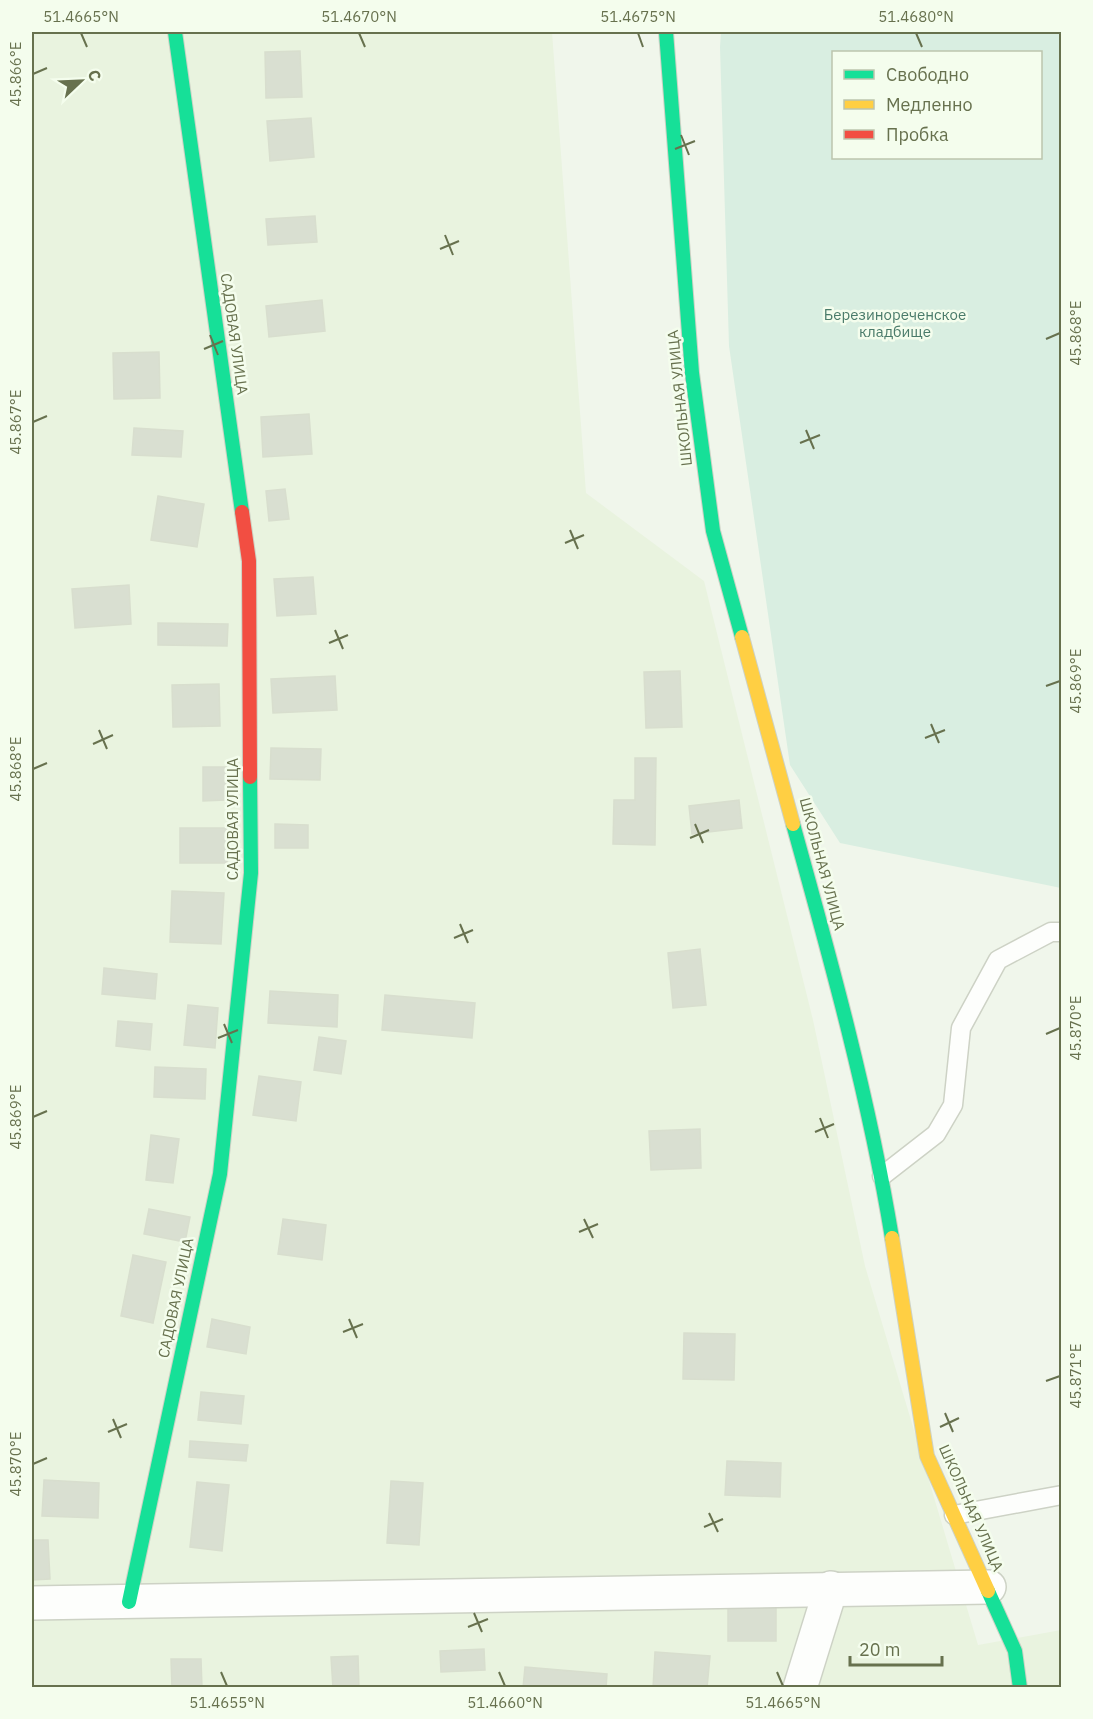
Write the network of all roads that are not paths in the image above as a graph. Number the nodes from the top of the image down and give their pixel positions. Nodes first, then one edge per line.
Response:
1 (176, 32) edge
2 (666, 32) edge
3 (1062, 932) edge
4 (882, 1176) junction
5 (1062, 1495) edge
6 (954, 1515) junction
7 (988, 1587) junction
8 (831, 1588) junction
9 (129, 1602) junction
10 (32, 1604) edge
11 (800, 1688) edge
12 (1020, 1688) edge

1 - 9 street, САДОВАЯ УЛИЦА
2 - 4 street, ШКОЛЬНАЯ УЛИЦА
3 - 4 lane
4 - 6 street, ШКОЛЬНАЯ УЛИЦА
5 - 6 lane
6 - 7 street, ШКОЛЬНАЯ УЛИЦА
7 - 8 street
7 - 12 street, ШКОЛЬНАЯ УЛИЦА
8 - 9 street
8 - 11 street
9 - 10 street

